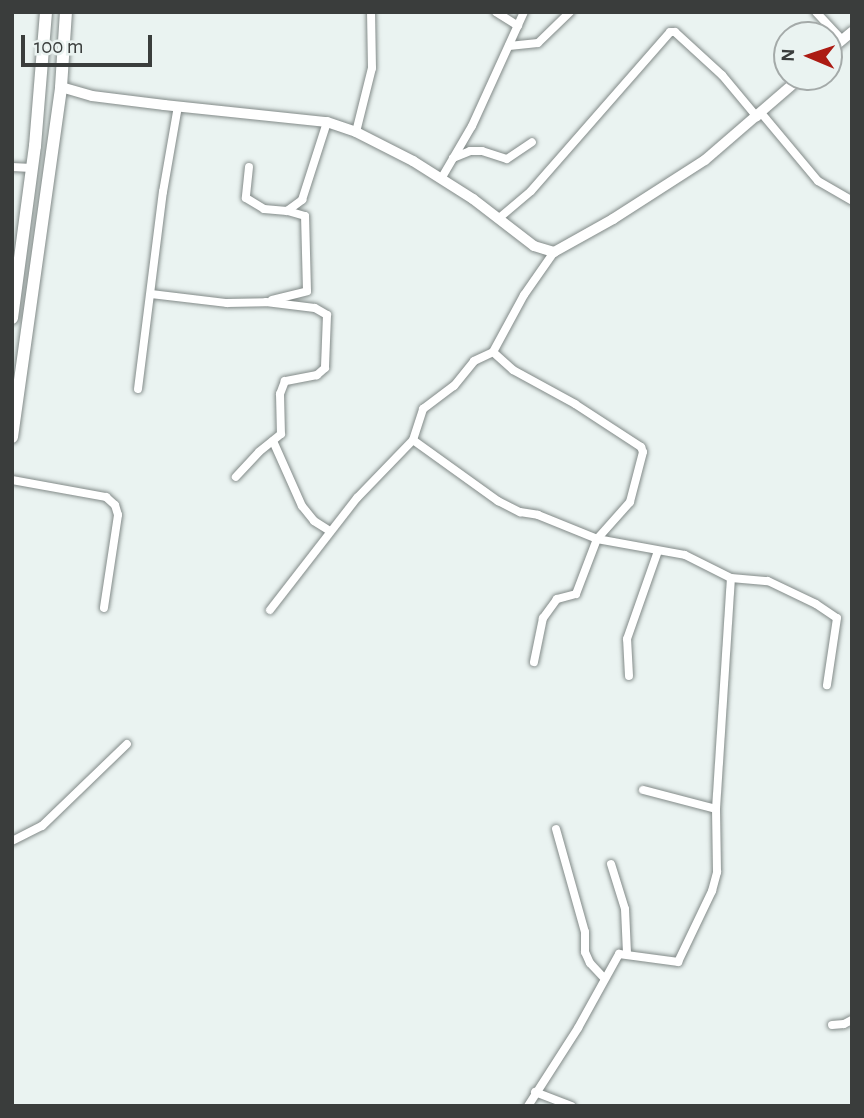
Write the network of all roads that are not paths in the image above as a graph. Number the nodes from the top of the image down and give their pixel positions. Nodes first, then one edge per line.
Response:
1 (46, 12) edge
2 (66, 12) edge
3 (371, 12) edge
4 (496, 12) edge
5 (524, 12) edge
6 (570, 12) edge
7 (518, 26) junction
8 (509, 46) junction
9 (61, 87) junction
10 (786, 91) edge
11 (178, 106) junction
12 (759, 116) junction
13 (327, 122) junction
14 (356, 132) junction
15 (532, 142) dead end
16 (453, 158) junction
17 (12, 167) edge
18 (249, 167) dead end
19 (32, 168) junction
20 (442, 179) junction
21 (852, 201) edge
22 (287, 211) junction
23 (498, 219) junction
24 (554, 251) junction
25 (151, 294) junction
26 (266, 302) junction
27 (12, 318) edge
28 (494, 352) junction
29 (138, 389) dead end
30 (12, 437) edge
31 (413, 440) junction
32 (274, 441) junction
33 (236, 477) dead end
34 (12, 480) edge
35 (330, 531) junction
36 (597, 539) junction
37 (658, 551) junction
38 (731, 578) junction
39 (104, 608) dead end
40 (270, 610) dead end
41 (534, 662) dead end
42 (629, 676) dead end
43 (827, 685) dead end
44 (127, 744) dead end
45 (643, 790) dead end
46 (716, 809) junction
47 (556, 829) dead end
48 (12, 841) edge
49 (611, 864) dead end
50 (627, 953) junction
51 (604, 978) junction
52 (852, 1020) edge
53 (832, 1024) dead end
54 (534, 1092) junction
55 (528, 1106) edge
56 (571, 1106) edge

1 - 19 main road
2 - 9 main road
3 - 14 street
4 - 7 street
5 - 7 street
6 - 8 street
7 - 8 street
8 - 16 street
9 - 11 street
9 - 30 main road
10 - 12 street
11 - 13 street
11 - 25 street
12 - 21 street
12 - 23 street
12 - 24 street
13 - 14 street
13 - 22 street
14 - 20 street
15 - 16 street
16 - 20 street
17 - 19 street
18 - 22 street
19 - 27 main road
20 - 23 street
22 - 26 street
23 - 24 street
24 - 28 street
25 - 26 street
25 - 29 street
26 - 32 street
28 - 31 street
28 - 36 street
31 - 35 street
31 - 36 street
32 - 33 street
32 - 35 street
34 - 39 street
35 - 40 street
36 - 37 street
36 - 41 street
37 - 38 street
37 - 42 street
38 - 43 street
38 - 46 street
44 - 48 street
45 - 46 street
46 - 50 street
47 - 51 street
49 - 50 street
50 - 51 street
51 - 54 street
52 - 53 street
54 - 55 street
54 - 56 street

